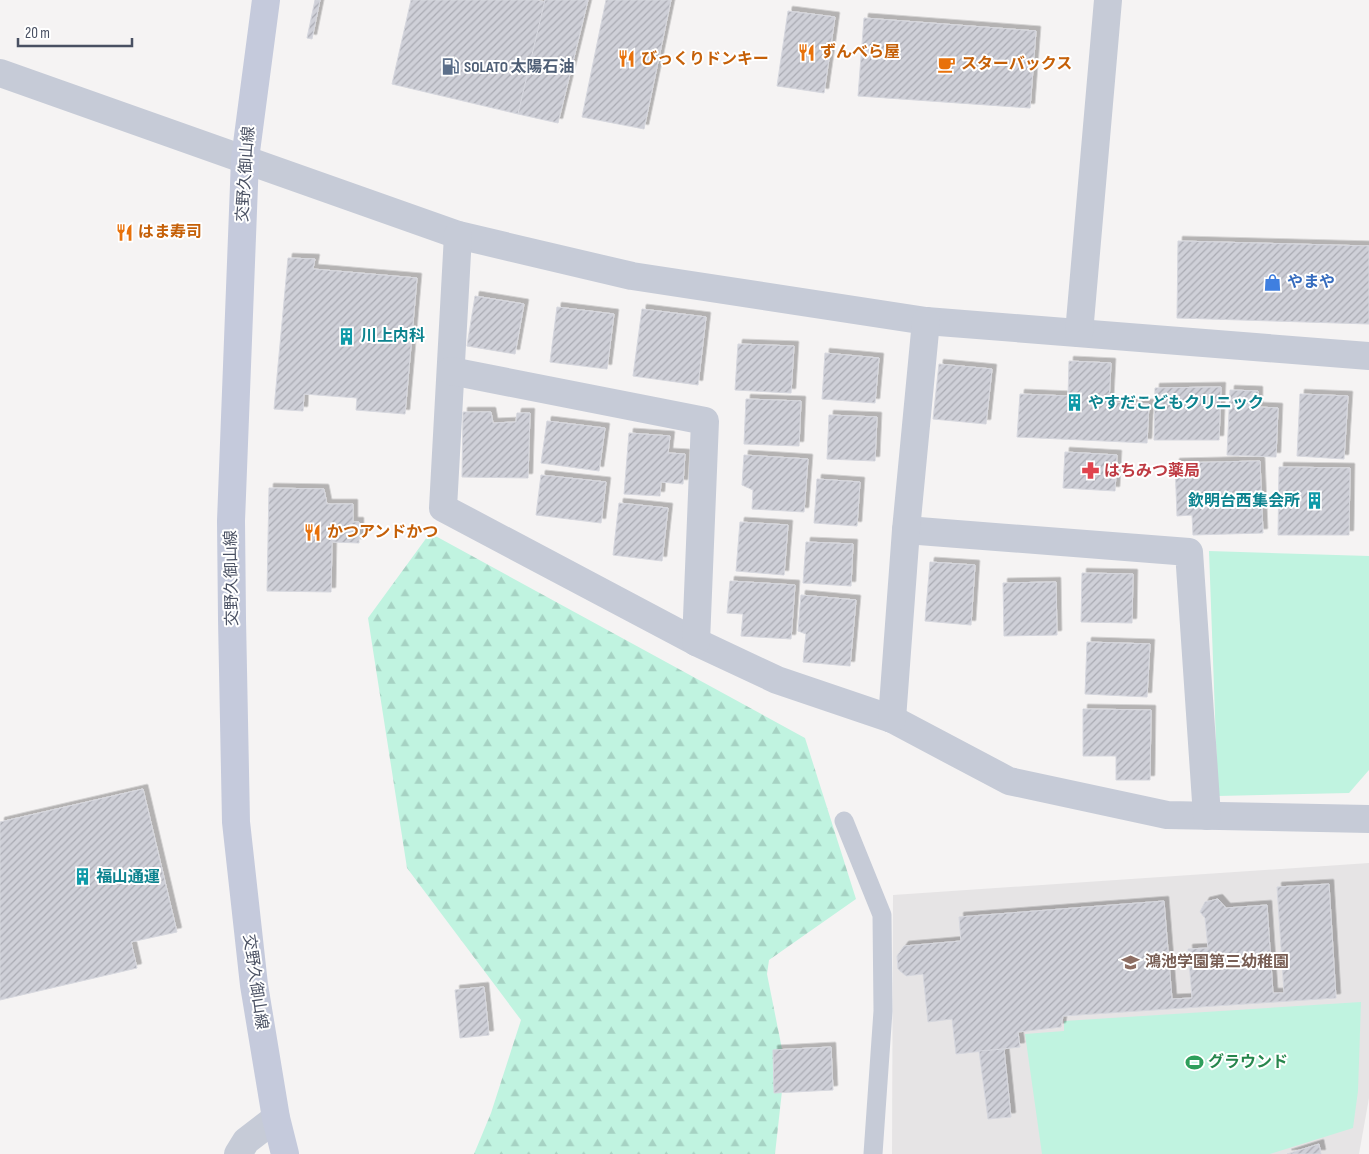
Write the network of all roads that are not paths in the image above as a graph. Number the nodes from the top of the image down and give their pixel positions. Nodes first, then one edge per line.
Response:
1 (266, 0) edge
2 (1108, 0) edge
3 (0, 73) edge
4 (245, 159) junction
5 (458, 235) junction
6 (926, 321) junction
7 (1079, 333) junction
8 (1369, 356) edge
9 (451, 371) junction
10 (906, 530) junction
11 (696, 642) junction
12 (892, 719) junction
13 (1207, 816) junction
14 (1369, 819) edge
15 (844, 821) dead end
16 (276, 1118) junction
17 (238, 1154) edge
18 (285, 1154) edge
19 (873, 1154) edge

1 - 4 main road, 交野久御山線
2 - 7 street
3 - 4 street
4 - 5 street
4 - 16 main road, 交野久御山線
5 - 6 street
5 - 9 street
6 - 7 street
6 - 10 street
7 - 8 street
9 - 11 street
9 - 11 street
10 - 12 street
10 - 13 street
11 - 12 street
12 - 13 street
13 - 14 street
15 - 19 lane
16 - 17 street
16 - 18 main road, 交野久御山線

